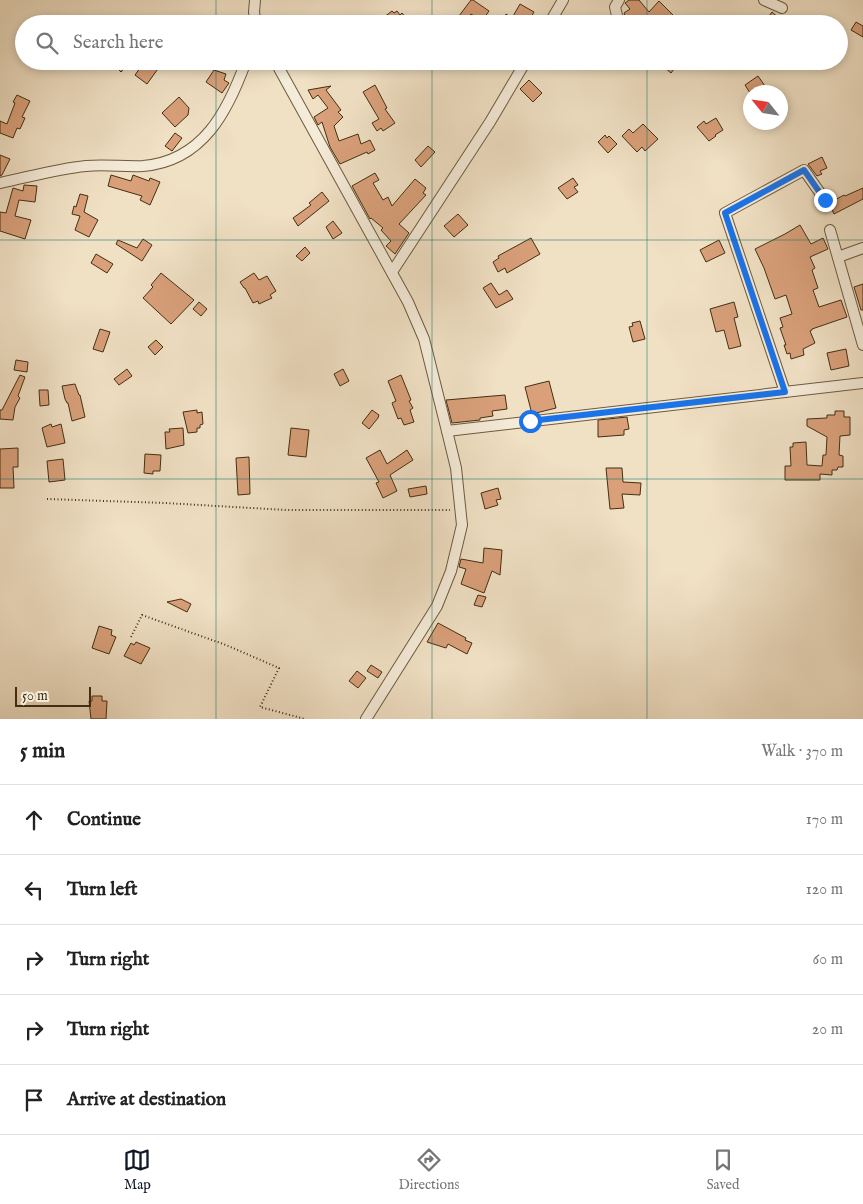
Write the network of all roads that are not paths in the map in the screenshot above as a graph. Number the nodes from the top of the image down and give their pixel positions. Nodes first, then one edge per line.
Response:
1 (255, 0) edge
2 (563, 0) edge
3 (619, 0) edge
4 (764, 0) edge
5 (782, 8) dead end
6 (254, 15) edge
7 (554, 15) edge
8 (617, 15) edge
9 (242, 70) edge
10 (280, 70) edge
11 (521, 70) edge
12 (0, 183) edge
13 (825, 200) dead end
14 (830, 230) dead end
15 (863, 248) edge
16 (838, 257) junction
17 (392, 272) junction
18 (863, 345) edge
19 (863, 383) edge
20 (785, 392) junction
21 (447, 431) junction
22 (366, 719) edge

1 - 6 street
2 - 7 street
3 - 8 street
4 - 5 street
9 - 12 street
10 - 17 street
11 - 17 street
13 - 20 street
14 - 16 street
15 - 16 street
16 - 18 street
17 - 21 street
19 - 20 street
20 - 21 street
21 - 22 street

